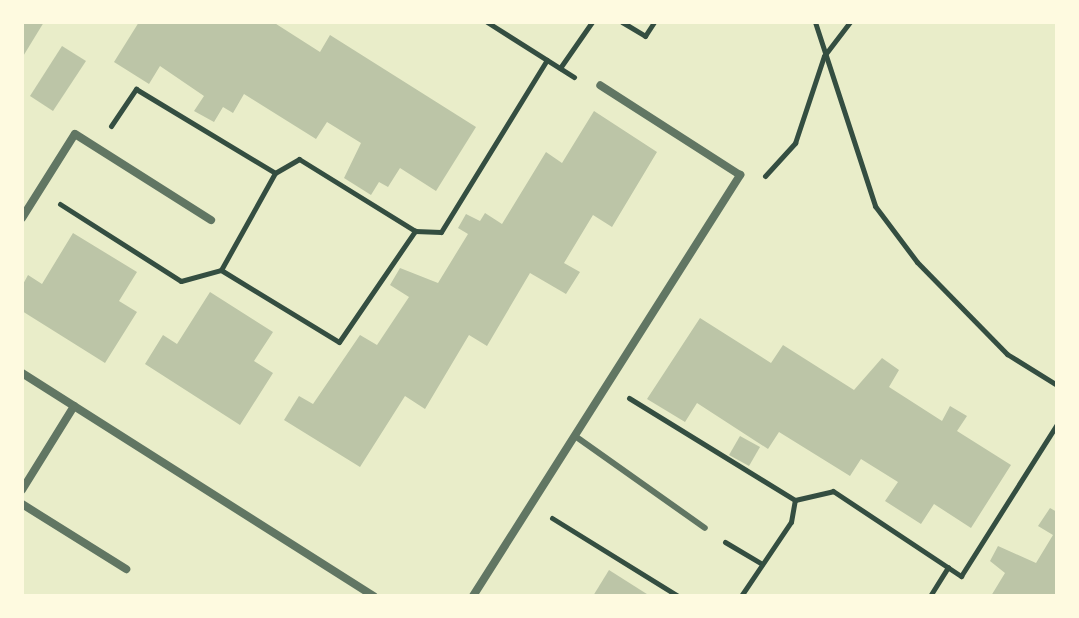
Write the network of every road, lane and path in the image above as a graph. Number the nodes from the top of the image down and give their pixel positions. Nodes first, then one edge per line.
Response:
1 (487, 22) edge
2 (592, 22) edge
3 (622, 22) edge
4 (654, 22) edge
5 (815, 22) edge
6 (850, 22) edge
7 (824, 56) junction
8 (547, 60) junction
9 (560, 68) junction
10 (600, 85) joint
11 (97, 148) junction
12 (275, 173) junction
13 (740, 175) junction
14 (39, 191) junction
15 (22, 218) edge
16 (211, 220) dead end
17 (415, 231) junction
18 (221, 270) junction
19 (22, 373) edge
20 (608, 385) junction
21 (1057, 385) edge
22 (74, 406) junction
23 (1057, 424) edge
24 (575, 436) junction
25 (22, 490) edge
26 (795, 500) junction
27 (22, 504) edge
28 (531, 505) junction
29 (705, 528) joint
30 (762, 564) junction
31 (948, 567) junction
32 (126, 569) dead end
33 (743, 595) edge
34 (374, 596) edge
35 (473, 596) edge
36 (678, 596) edge
37 (930, 596) edge

1 - 8 path
2 - 9 path
3 - 4 path
5 - 7 path
6 - 7 path
7 - 13 path
7 - 21 path
8 - 9 path
8 - 17 path
9 - 10 path
10 - 13 street
11 - 12 path
11 - 14 street
11 - 16 street
12 - 17 path
12 - 18 path
13 - 20 street
14 - 15 street
14 - 18 path
17 - 18 path
19 - 22 street
20 - 24 street
20 - 26 path
22 - 25 street
22 - 34 street
23 - 31 path
24 - 28 street
24 - 29 lane
26 - 30 path
26 - 31 path
27 - 32 street
28 - 35 street
28 - 36 path
29 - 30 path
30 - 33 path
31 - 37 path

